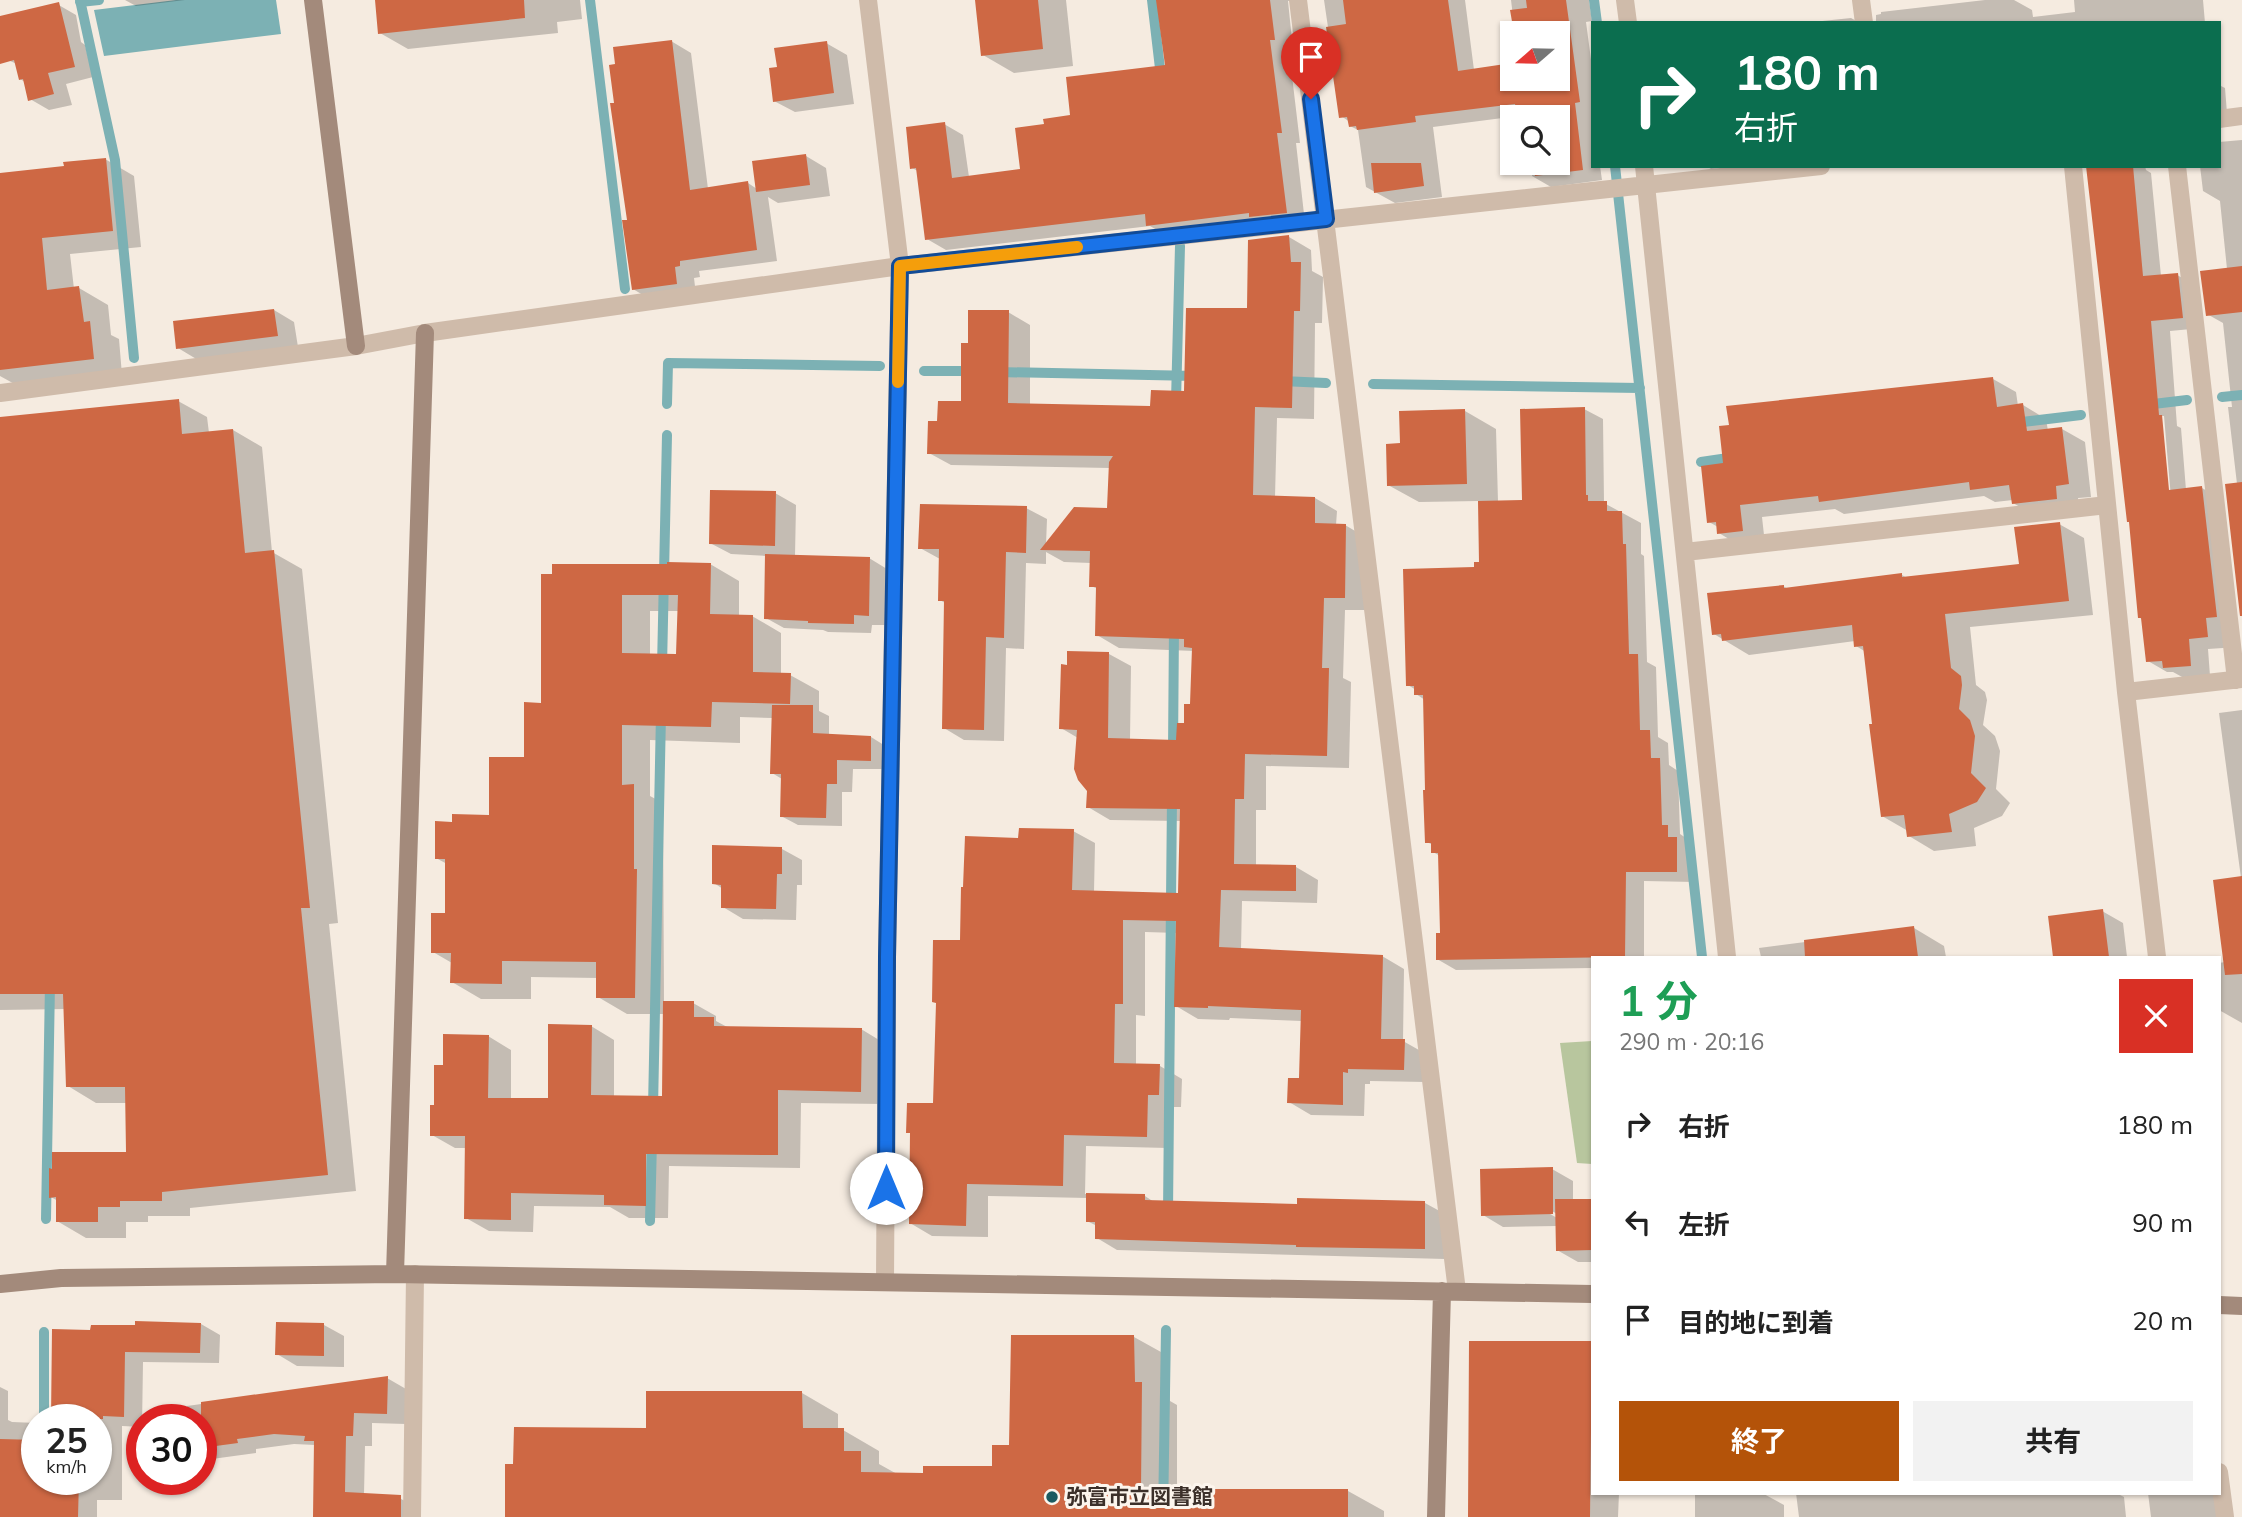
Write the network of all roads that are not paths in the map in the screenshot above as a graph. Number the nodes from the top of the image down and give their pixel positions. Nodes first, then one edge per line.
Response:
1 (313, 0) edge
2 (868, 0) edge
3 (1298, 0) edge
4 (1625, 0) edge
5 (1861, 0) edge
6 (1628, 21) edge
7 (1864, 21) edge
8 (2242, 116) edge
9 (2221, 119) edge
10 (1643, 168) edge
11 (1804, 168) edge
12 (2073, 168) edge
13 (2177, 168) edge
14 (1638, 187) junction
15 (1326, 219) junction
16 (900, 266) junction
17 (425, 333) junction
18 (356, 346) junction
19 (0, 393) edge
20 (2107, 505) junction
21 (1685, 552) junction
22 (2239, 679) edge
23 (2126, 692) junction
24 (1727, 956) edge
25 (2157, 956) edge
26 (395, 1273) junction
27 (415, 1274) junction
28 (885, 1282) junction
29 (0, 1284) edge
30 (1450, 1291) junction
31 (1591, 1294) edge
32 (2221, 1305) edge
33 (2242, 1306) edge
34 (2221, 1487) edge
35 (412, 1517) edge
36 (1436, 1517) edge
37 (2225, 1517) edge

1 - 18 street
2 - 16 street
3 - 15 street
4 - 6 street
5 - 7 street
8 - 9 street
10 - 14 street
11 - 14 street
12 - 20 street
13 - 22 street
14 - 15 street
14 - 21 street
15 - 16 street
15 - 30 street
16 - 17 street
16 - 28 street
17 - 18 street
17 - 26 street
18 - 19 street
20 - 21 street
20 - 23 street
21 - 24 street
22 - 23 street
23 - 25 street
26 - 27 street
26 - 29 street
27 - 28 street
27 - 35 street
28 - 30 street
30 - 31 street
30 - 36 street
32 - 33 street
34 - 37 street

